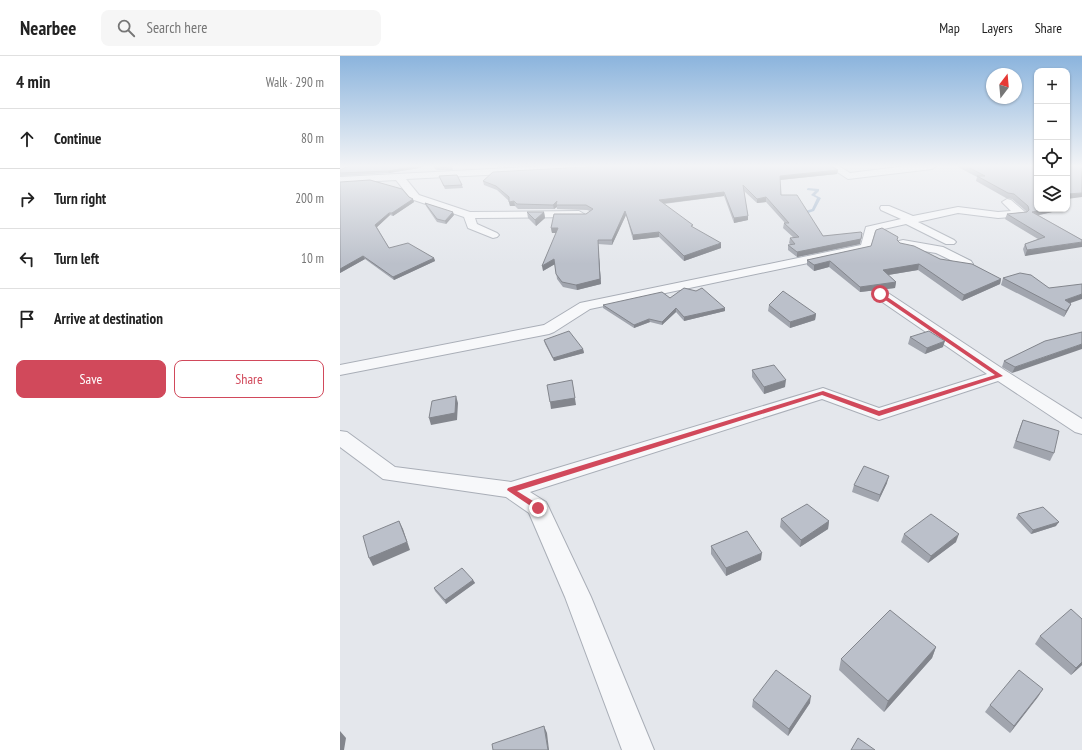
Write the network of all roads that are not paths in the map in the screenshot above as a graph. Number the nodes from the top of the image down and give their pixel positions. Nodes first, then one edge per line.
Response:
1 (419, 198) edge
2 (1007, 202) edge
3 (885, 208) dead end
4 (587, 214) edge
5 (469, 215) junction
6 (910, 221) junction
7 (493, 235) dead end
8 (950, 242) dead end
9 (903, 244) edge
10 (924, 247) junction
11 (967, 264) edge
12 (943, 265) edge
13 (880, 294) dead end
14 (340, 370) edge
15 (1000, 376) junction
16 (1082, 428) edge
17 (340, 437) edge
18 (510, 490) junction
19 (638, 750) edge

1 - 5 street
2 - 6 street
3 - 6 street
4 - 5 street
5 - 7 street
6 - 8 street
6 - 14 street
9 - 10 street
10 - 11 street
10 - 12 street
13 - 15 street
15 - 16 street
15 - 18 street
17 - 18 street
18 - 19 street

